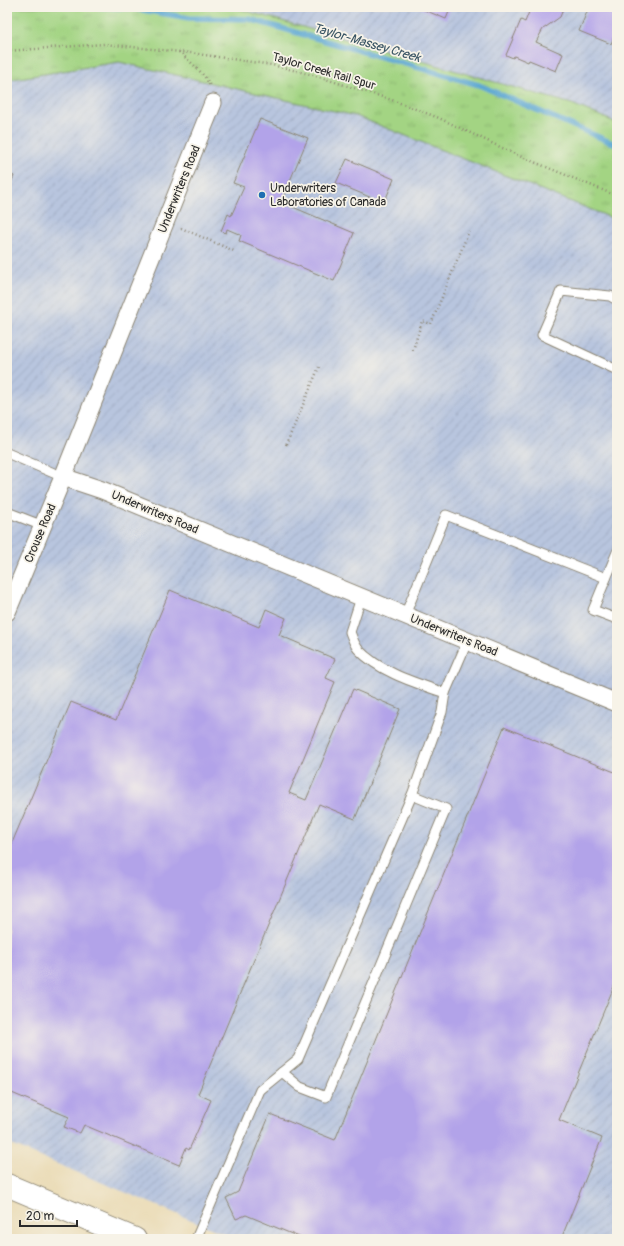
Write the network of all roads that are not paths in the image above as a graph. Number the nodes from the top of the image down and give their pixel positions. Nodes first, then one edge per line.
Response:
1 (213, 103) road end
2 (617, 300) edge
3 (617, 370) edge
4 (7, 453) edge
5 (63, 477) junction
6 (7, 512) edge
7 (43, 526) junction
8 (617, 552) edge
9 (606, 578) junction
10 (361, 598) junction
11 (7, 612) edge
12 (405, 615) junction
13 (617, 619) edge
14 (468, 640) junction
15 (445, 693) junction
16 (617, 703) edge
17 (412, 795) junction
18 (282, 1072) junction
19 (7, 1185) edge
20 (135, 1239) edge
21 (196, 1239) edge

1 - 5 street, Underwriters Road
2 - 3 lane
4 - 5 lane
5 - 7 street, Crouse Road
5 - 10 street, Underwriters Road
6 - 7 lane
7 - 11 street, Crouse Road
8 - 9 lane
9 - 12 lane
9 - 13 lane
10 - 12 street, Underwriters Road
10 - 15 lane
12 - 14 street, Underwriters Road
14 - 15 lane
14 - 16 street, Underwriters Road
15 - 17 lane
17 - 18 lane
17 - 18 lane
18 - 21 lane
19 - 20 main road

